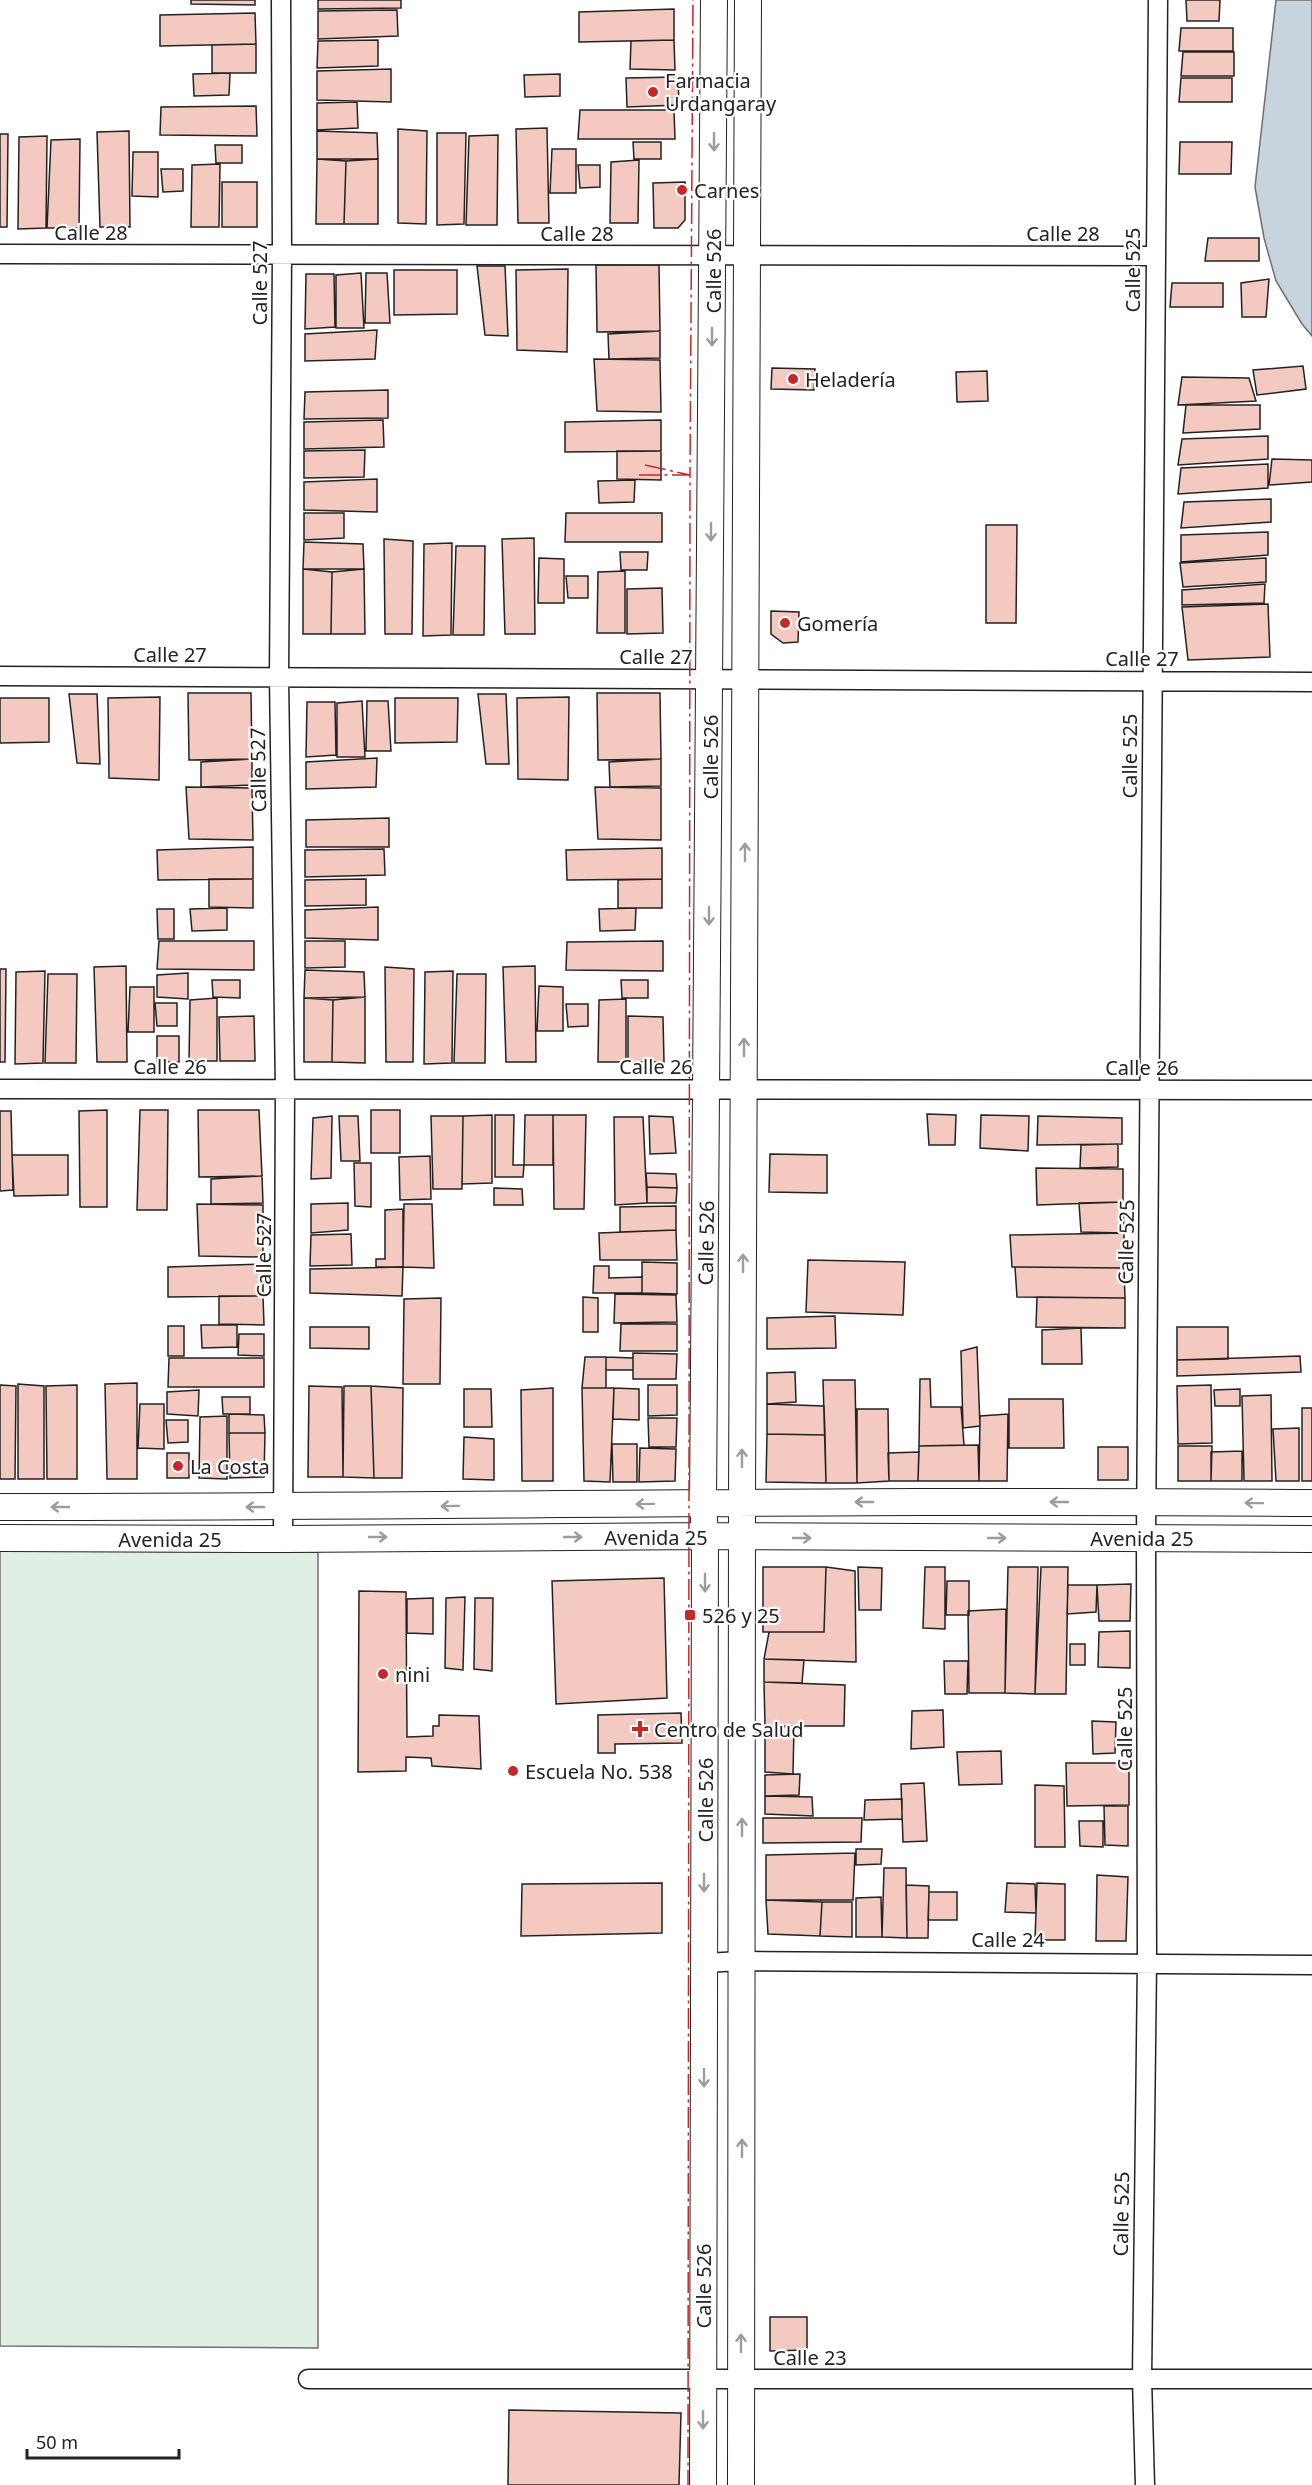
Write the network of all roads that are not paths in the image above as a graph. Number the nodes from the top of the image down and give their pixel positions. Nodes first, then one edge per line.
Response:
1 (281, 0) edge
2 (714, 0) edge
3 (748, 0) edge
4 (1158, 0) edge
5 (0, 254) edge
6 (282, 255) junction
7 (713, 256) junction
8 (1155, 256) junction
9 (746, 257) junction
10 (0, 676) edge
11 (279, 677) junction
12 (710, 679) junction
13 (745, 679) junction
14 (1152, 681) junction
15 (1312, 682) edge
16 (285, 1088) junction
17 (0, 1089) edge
18 (708, 1089) junction
19 (744, 1089) junction
20 (1150, 1089) junction
21 (1312, 1090) edge
22 (742, 1502) junction
23 (1146, 1502) junction
24 (704, 1503) junction
25 (1312, 1503) edge
26 (0, 1507) edge
27 (285, 1508) junction
28 (705, 1536) junction
29 (0, 1538) edge
30 (743, 1538) junction
31 (283, 1539) junction
32 (1146, 1539) junction
33 (1312, 1539) edge
34 (742, 1961) junction
35 (1147, 1962) junction
36 (704, 1963) junction
37 (1312, 1965) edge
38 (308, 2379) dead end
39 (703, 2379) junction
40 (1142, 2379) junction
41 (1312, 2379) edge
42 (741, 2380) junction
43 (703, 2485) edge
44 (741, 2485) edge
45 (1145, 2485) edge

1 - 6 street, Calle 527
2 -> 7 main road, Calle 526
3 - 9 main road, Calle 526
4 - 8 street, Calle 525
5 - 6 street, Calle 28
6 - 7 street, Calle 28
6 - 11 street, Calle 527
7 - 9 street, Calle 28
7 -> 12 main road, Calle 526
8 - 9 street, Calle 28
8 - 14 street, Calle 525
9 - 13 main road, Calle 526
10 - 11 street, Calle 27
11 - 12 street, Calle 27
11 - 16 street, Calle 527
12 - 13 street, Calle 27
12 -> 18 main road, Calle 526
13 - 14 street, Calle 27
19 -> 13 main road, Calle 526
14 - 15 street, Calle 27
14 - 20 street, Calle 525
16 - 17 street, Calle 26
16 - 18 street, Calle 26
16 - 27 street, Calle 527
18 - 19 street, Calle 26
18 - 24 main road, Calle 526
19 - 20 street, Calle 26
22 -> 19 main road, Calle 526
20 - 21 street, Calle 26
20 - 23 street, Calle 525
23 -> 22 main road, Avenida 25
22 - 24 main road, Avenida 25
22 - 30 main road, Calle 526
25 -> 23 main road, Avenida 25
23 - 32 street, Calle 525
24 -> 27 main road, Avenida 25
24 - 28 main road, Calle 526
27 -> 26 main road, Avenida 25
27 - 31 street, Calle 527
28 - 30 main road, Avenida 25
31 -> 28 main road, Avenida 25
28 -> 36 main road, Calle 526
29 - 31 main road, Avenida 25
30 -> 32 main road, Avenida 25
34 -> 30 main road, Calle 526
32 - 33 main road, Avenida 25
32 - 35 street, Calle 525
34 - 35 street, Calle 24
34 - 36 street, Calle 24
42 -> 34 main road, Calle 526
35 - 37 street, Calle 24
35 - 40 street, Calle 525
36 -> 39 main road, Calle 526
38 - 39 street, Calle 23
39 - 42 street, Calle 23
39 -> 43 main road, Calle 526
40 - 41 street, Calle 23
40 - 42 street, Calle 23
40 - 45 street, Calle 525
42 - 44 main road, Calle 526

